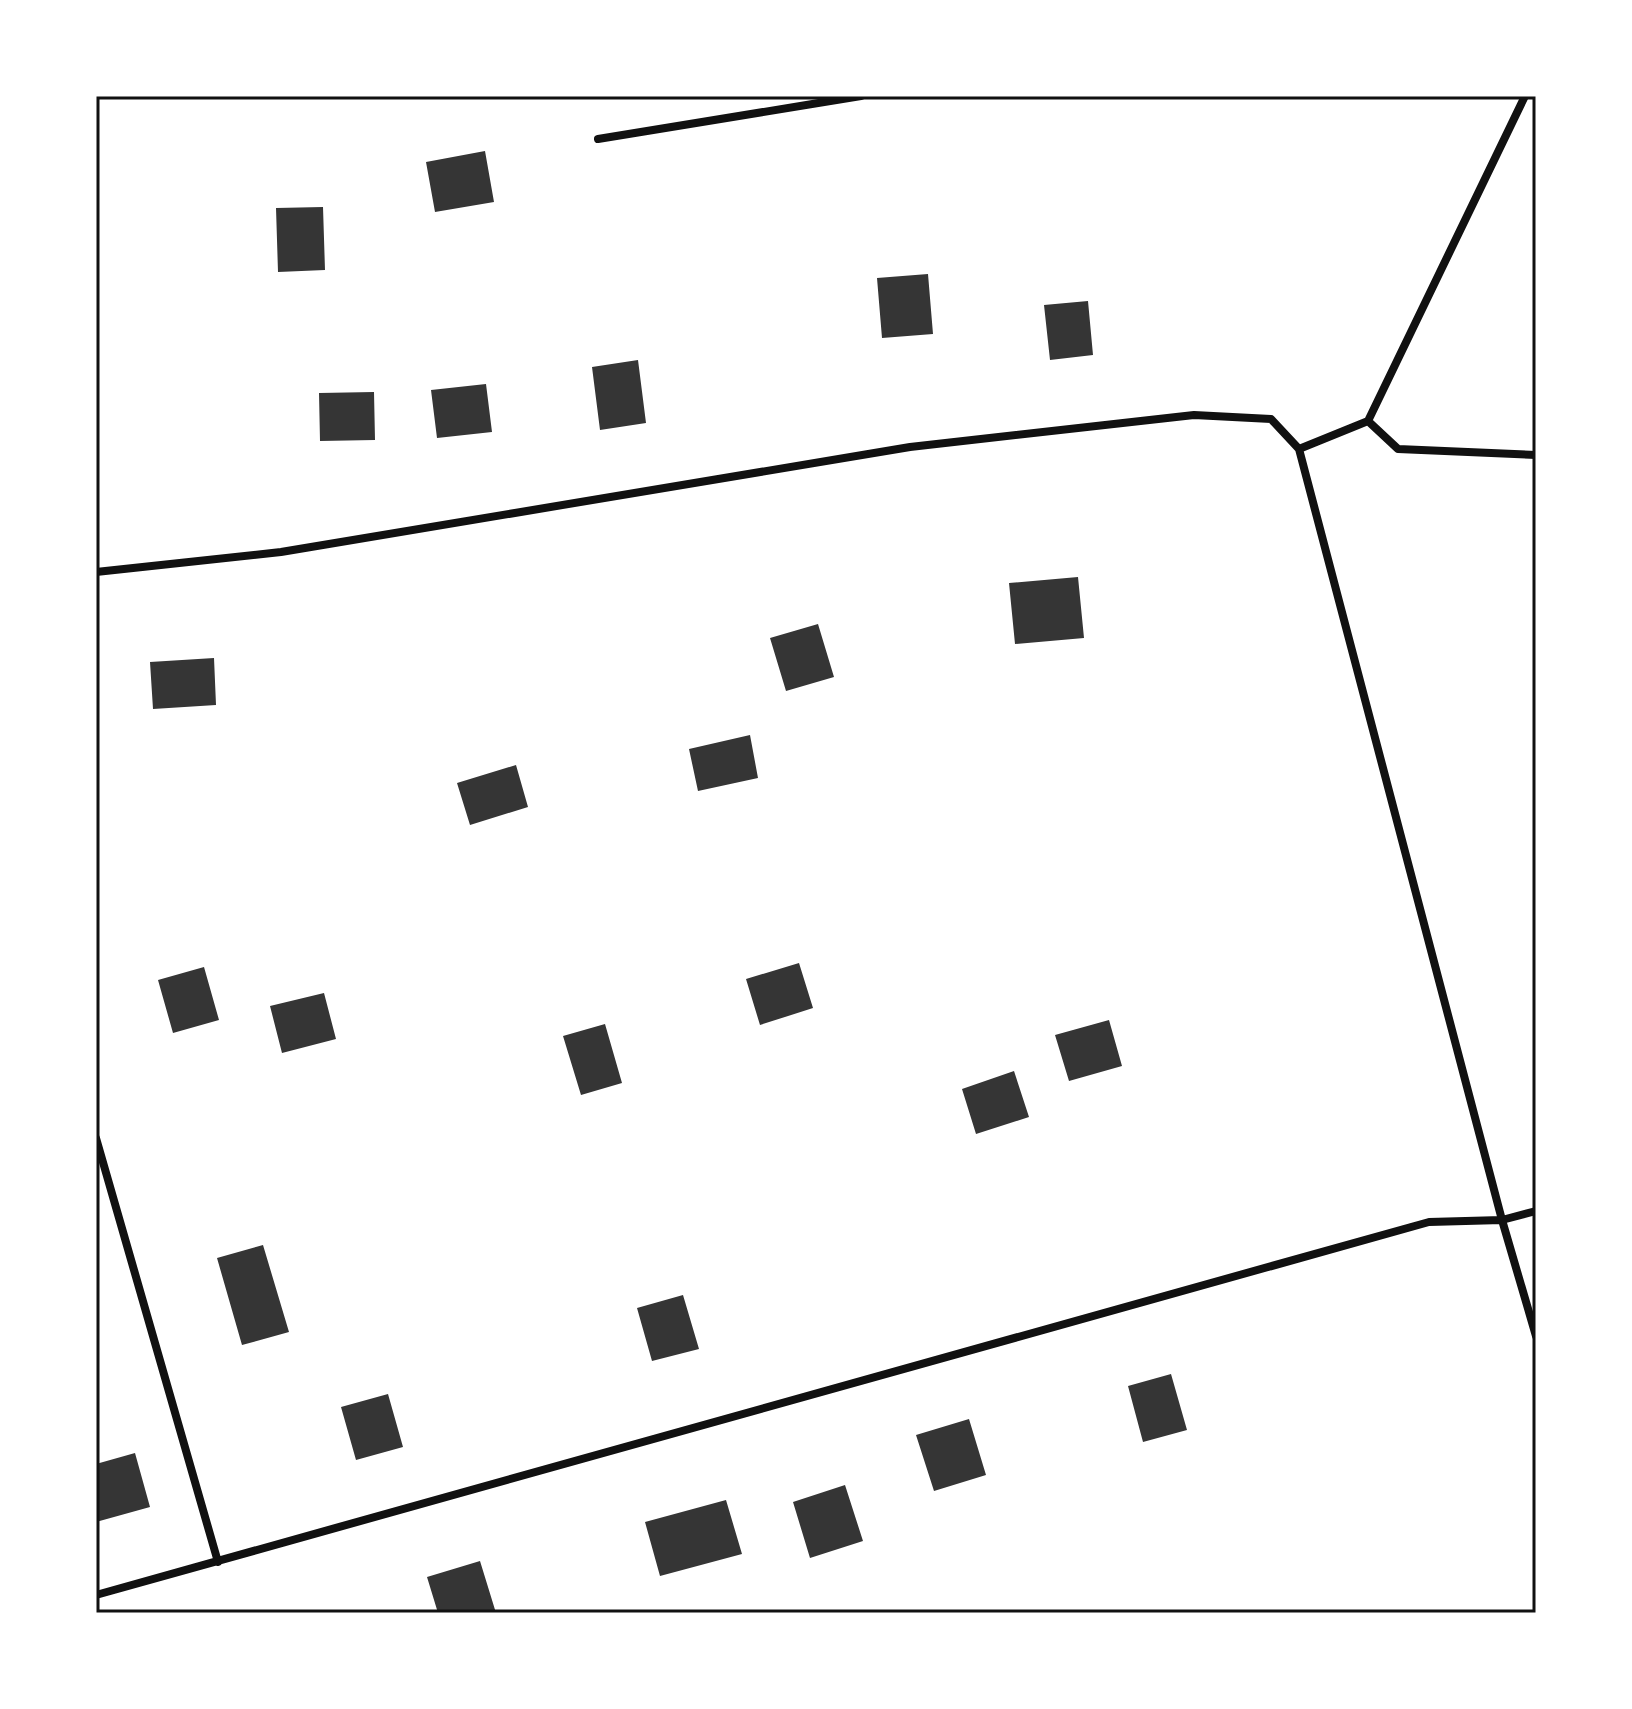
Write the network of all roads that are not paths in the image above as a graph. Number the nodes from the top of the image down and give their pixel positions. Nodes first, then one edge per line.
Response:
1 (861, 96) edge
2 (1525, 96) edge
3 (598, 139) dead end
4 (1368, 421) junction
5 (1299, 449) junction
6 (1536, 455) edge
7 (96, 572) edge
8 (96, 1138) edge
9 (1536, 1211) edge
10 (1502, 1220) junction
11 (1536, 1336) edge
12 (218, 1562) junction
13 (96, 1595) edge

1 - 3 street
2 - 4 street
4 - 5 street
4 - 6 street
5 - 7 street
5 - 10 street
8 - 12 street
9 - 10 street
10 - 11 street
10 - 12 street
12 - 13 street

